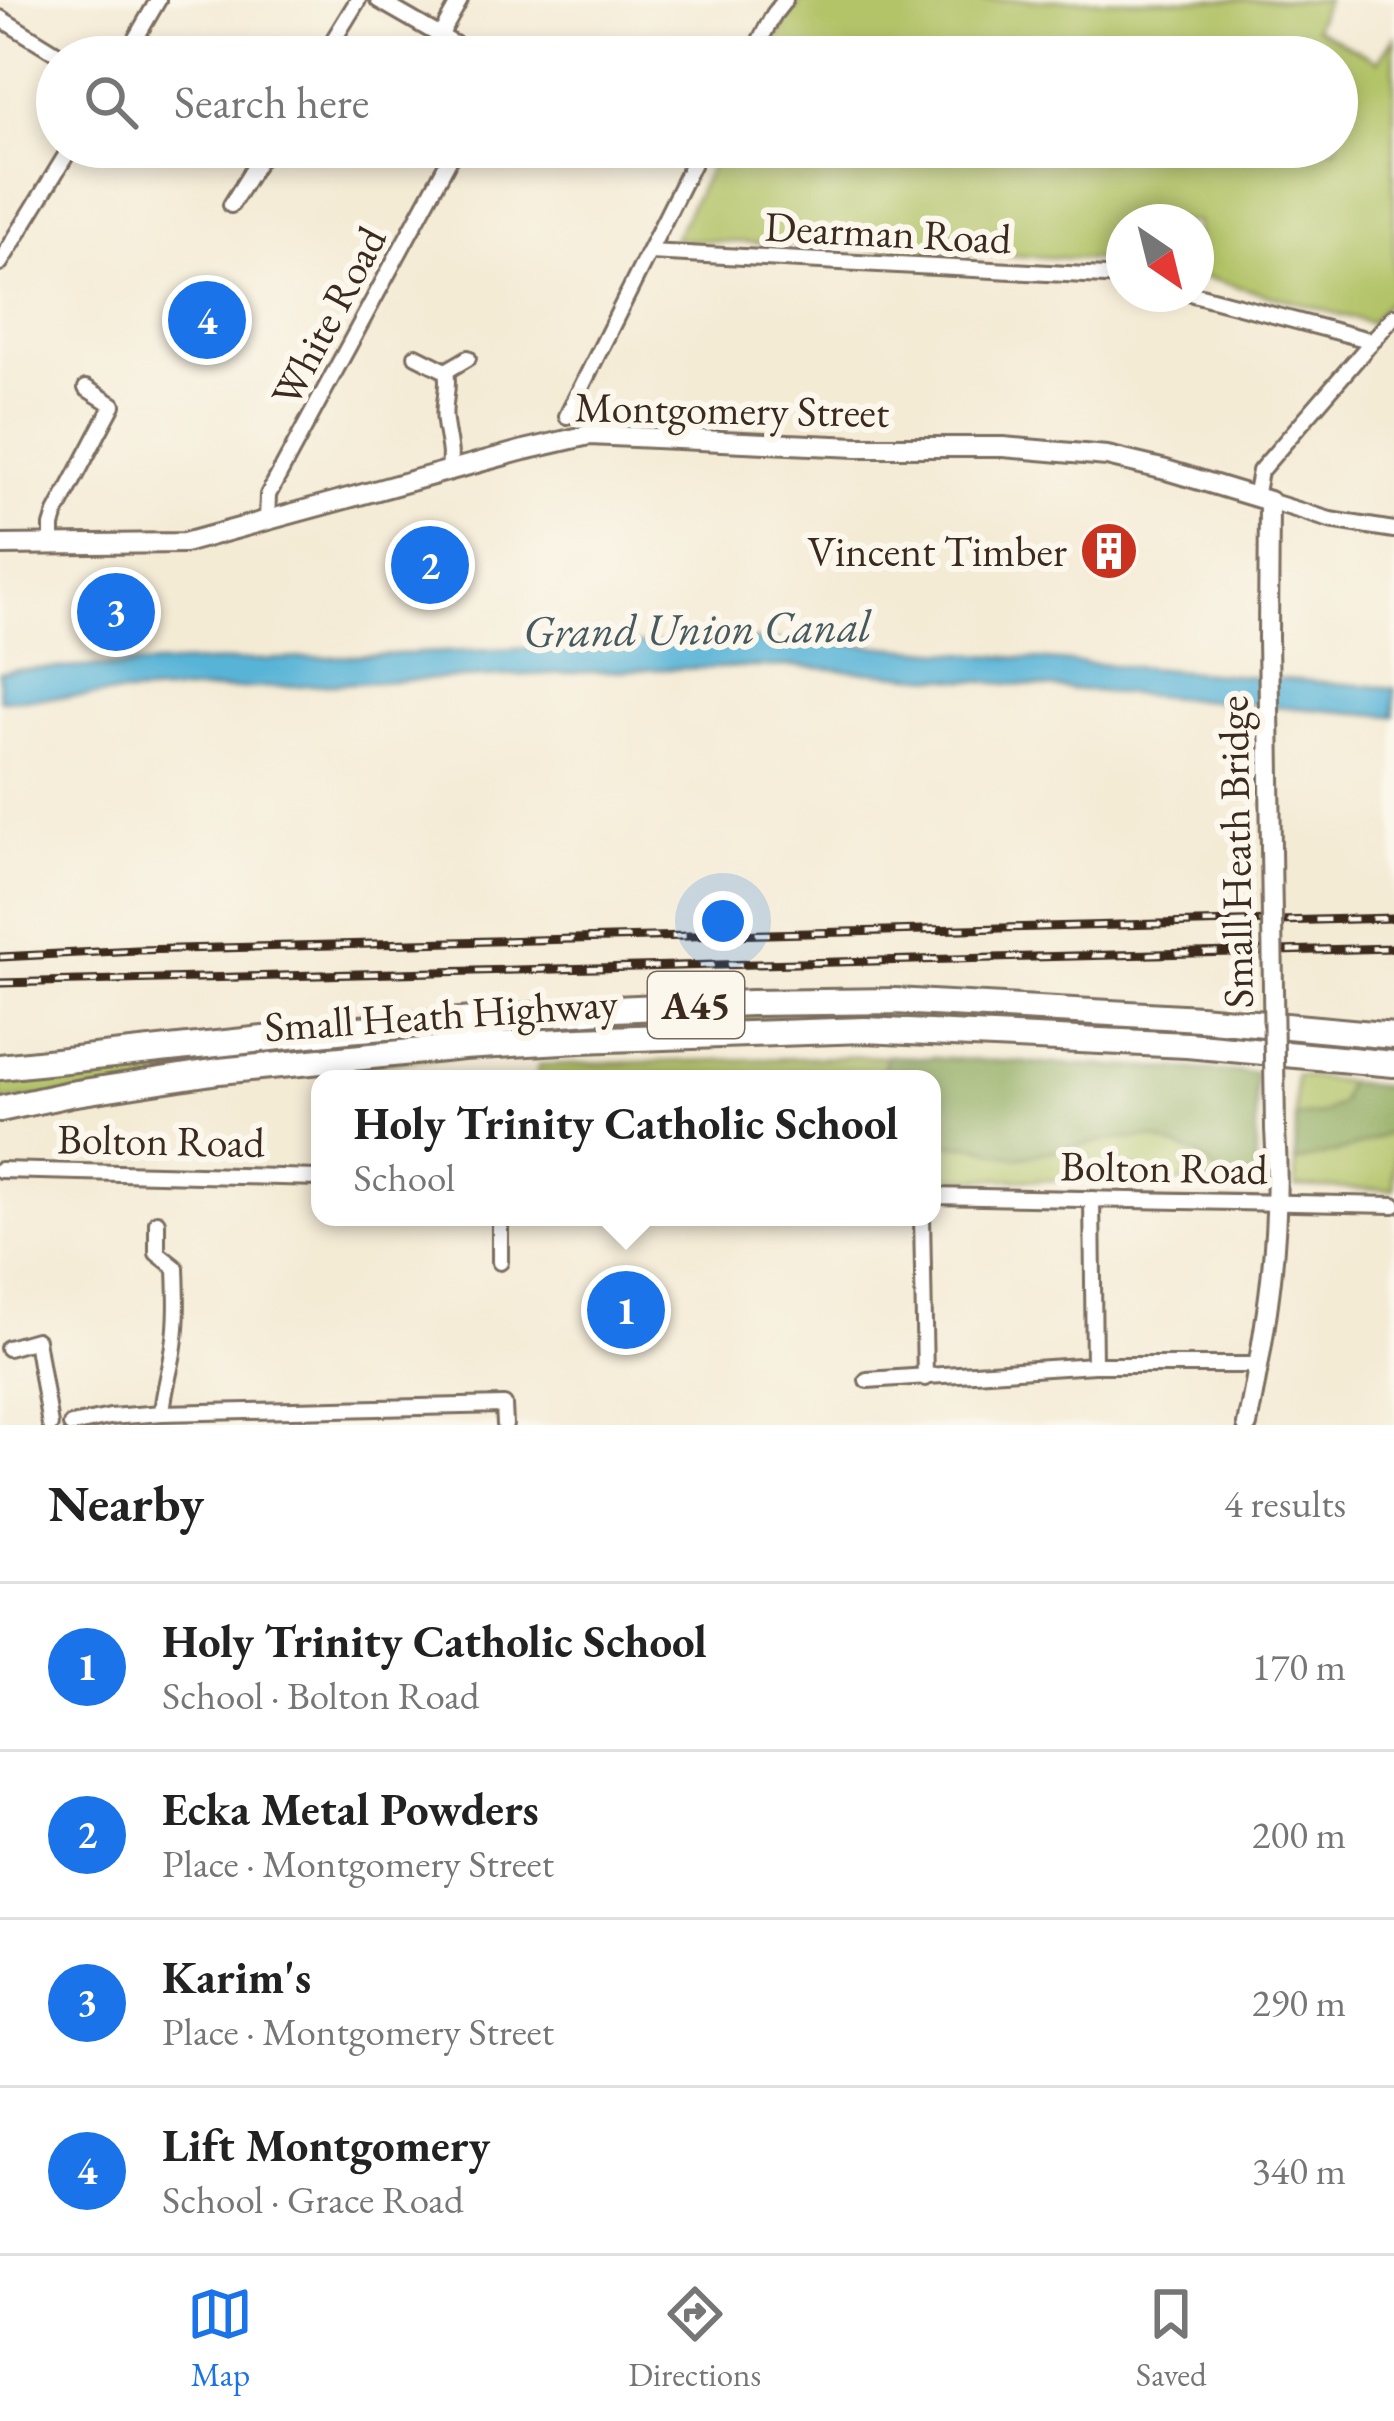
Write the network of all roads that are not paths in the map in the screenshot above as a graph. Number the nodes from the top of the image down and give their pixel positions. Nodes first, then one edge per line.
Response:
1 (158, 0) edge
2 (358, 0) edge
3 (379, 0) edge
4 (460, 0) edge
5 (785, 0) edge
6 (0, 18) edge
7 (137, 36) edge
8 (336, 36) edge
9 (440, 36) joint
10 (762, 36) edge
11 (36, 40) edge
12 (57, 168) edge
13 (254, 168) edge
14 (445, 168) edge
15 (691, 168) edge
16 (231, 206) dead end
17 (649, 252) junction
18 (0, 263) edge
19 (1106, 276) edge
20 (1214, 299) edge
21 (1394, 316) edge
22 (1373, 341) junction
23 (416, 356) dead end
24 (469, 358) dead end
25 (446, 370) junction
26 (86, 388) dead end
27 (567, 416) dead end
28 (448, 472) junction
29 (1262, 499) junction
30 (267, 520) junction
31 (1394, 530) edge
32 (52, 544) junction
33 (0, 545) edge
34 (1394, 1036) edge
35 (1394, 1064) edge
36 (0, 1067) edge
37 (0, 1109) edge
38 (0, 1170) edge
39 (311, 1178) edge
40 (941, 1196) edge
41 (1093, 1199) junction
42 (1277, 1202) junction
43 (1394, 1205) edge
44 (157, 1222) dead end
45 (500, 1226) edge
46 (922, 1226) edge
47 (500, 1262) dead end
48 (8, 1348) dead end
49 (1094, 1365) junction
50 (1260, 1365) junction
51 (925, 1378) junction
52 (867, 1380) dead end
53 (162, 1413) junction
54 (50, 1425) edge
55 (71, 1425) edge
56 (505, 1425) edge
57 (1247, 1425) edge

1 - 7 street
2 - 8 street
3 - 9 street
4 - 9 street
5 - 10 street
6 - 11 street
12 - 18 street
13 - 16 street
14 - 30 street, White Road
15 - 17 street
17 - 19 street, Dearman Road
17 - 27 street
20 - 22 street
21 - 22 street
22 - 29 street
23 - 25 street
24 - 25 street
25 - 28 street
26 - 32 street
28 - 29 street, Montgomery Street
28 - 30 street, Montgomery Street
29 - 31 street
29 - 42 street, Small Heath Bridge, bridge
30 - 32 street, Montgomery Street
32 - 33 street, Montgomery Street
34 - 36 highway, Small Heath Highway / A45
35 - 37 highway, Small Heath Highway / A45
38 - 39 street, Bolton Road
40 - 41 street, Bolton Road
41 - 42 street, Bolton Road
41 - 49 street
42 - 43 street, Bolton Road
42 - 50 street, Small Heath Bridge
44 - 53 street
45 - 47 street
46 - 51 street
48 - 54 street
49 - 50 street
49 - 51 street
50 - 57 street, Small Heath Bridge
51 - 52 street
53 - 55 street
53 - 56 street

